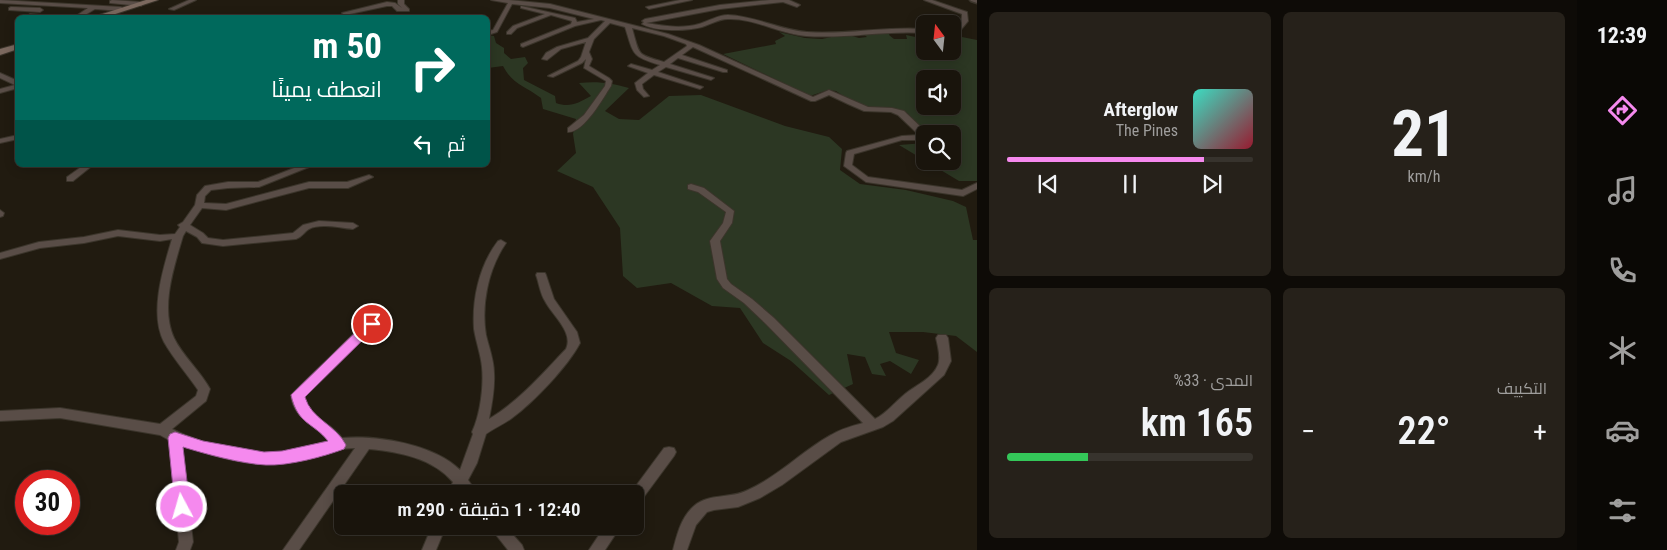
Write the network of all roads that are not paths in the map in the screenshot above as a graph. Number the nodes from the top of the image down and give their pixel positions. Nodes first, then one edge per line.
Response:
1 (78, 0) edge
2 (154, 0) edge
3 (193, 0) edge
4 (401, 0) edge
5 (495, 0) edge
6 (689, 0) edge
7 (928, 0) edge
8 (0, 1) edge
9 (26, 1) edge
10 (103, 2) junction
11 (515, 2) edge
12 (645, 2) dead end
13 (47, 3) edge
14 (71, 3) edge
15 (141, 4) junction
16 (797, 5) dead end
17 (93, 7) junction
18 (649, 8) junction
19 (11, 9) junction
20 (121, 9) junction
21 (172, 9) dead end
22 (37, 10) junction
23 (60, 12) junction
24 (83, 13) junction
25 (345, 13) dead end
26 (102, 14) joint
27 (551, 14) junction
28 (16, 15) edge
29 (28, 15) edge
30 (54, 15) edge
31 (79, 15) edge
32 (592, 15) junction
33 (661, 18) junction
34 (606, 20) junction
35 (636, 21) junction
36 (573, 25) junction
37 (628, 26) junction
38 (961, 26) edge
39 (916, 30) edge
40 (509, 32) dead end
41 (490, 33) edge
42 (591, 39) junction
43 (523, 44) dead end
44 (689, 44) junction
45 (15, 47) edge
46 (0, 52) edge
47 (586, 52) junction
48 (678, 56) junction
49 (545, 59) dead end
50 (667, 64) junction
51 (631, 66) dead end
52 (724, 71) dead end
53 (654, 73) junction
54 (0, 75) edge
55 (551, 76) dead end
56 (711, 78) dead end
57 (15, 83) edge
58 (15, 86) edge
59 (700, 87) dead end
60 (0, 91) edge
61 (646, 96) dead end
62 (571, 130) dead end
63 (15, 137) edge
64 (0, 141) edge
65 (86, 167) edge
66 (305, 167) edge
67 (369, 177) dead end
68 (70, 179) dead end
69 (977, 186) edge
70 (690, 187) dead end
71 (198, 205) junction
72 (184, 225) junction
73 (353, 226) dead end
74 (178, 236) junction
75 (501, 244) dead end
76 (0, 256) edge
77 (541, 275) dead end
78 (372, 324) dead end
79 (942, 338) dead end
80 (0, 416) edge
81 (873, 425) junction
82 (162, 430) junction
83 (478, 432) junction
84 (175, 438) junction
85 (366, 443) junction
86 (339, 445) junction
87 (670, 452) dead end
88 (460, 480) junction
89 (458, 485) edge
90 (464, 485) edge
91 (644, 486) edge
92 (435, 535) edge
93 (504, 535) edge
94 (607, 535) edge
95 (183, 550) edge
96 (290, 550) edge
97 (429, 550) edge
98 (517, 550) edge
99 (596, 550) edge
100 (680, 550) edge

1 - 10 street
2 - 15 main road
3 - 21 street
4 - 25 street
5 - 11 street
6 - 18 street
7 - 38 street
8 - 9 street
8 - 19 street
9 - 13 street
10 - 15 street
10 - 17 street
11 - 27 street
11 - 32 street
11 - 41 street
12 - 18 street
13 - 14 street
13 - 22 street
14 - 17 street
14 - 23 street
15 - 20 main road
16 - 33 street
17 - 20 street
17 - 24 street
18 - 33 street
19 - 22 street
19 - 28 street
20 - 26 main road
22 - 23 street
22 - 29 street
23 - 24 street
23 - 30 street
24 - 26 street
24 - 31 street
27 - 36 street
27 - 40 street
32 - 34 street
32 - 35 street
33 - 35 street
34 - 36 street
34 - 37 street
34 - 42 street
35 - 39 street
36 - 43 street
37 - 44 street
37 - 50 street
42 - 47 street
42 - 49 street
44 - 48 street
44 - 69 street
45 - 46 main road
47 - 55 street
47 - 62 street
48 - 50 street
48 - 52 street
50 - 53 street
50 - 56 street
51 - 53 street
53 - 59 street
53 - 61 street
54 - 57 street
58 - 60 street
63 - 64 street
65 - 68 street
66 - 71 street
67 - 71 street
70 - 81 street
71 - 72 street
72 - 73 street
72 - 74 street
74 - 76 street
74 - 82 street
75 - 83 street
77 - 83 street
78 - 86 street
79 - 81 street
80 - 82 street
81 - 100 street
82 - 84 street
83 - 88 street
84 - 86 street
84 - 95 street
85 - 86 street
85 - 88 street
85 - 96 street
87 - 91 street
88 - 89 street
88 - 90 street
92 - 97 street
93 - 98 street
94 - 99 street

